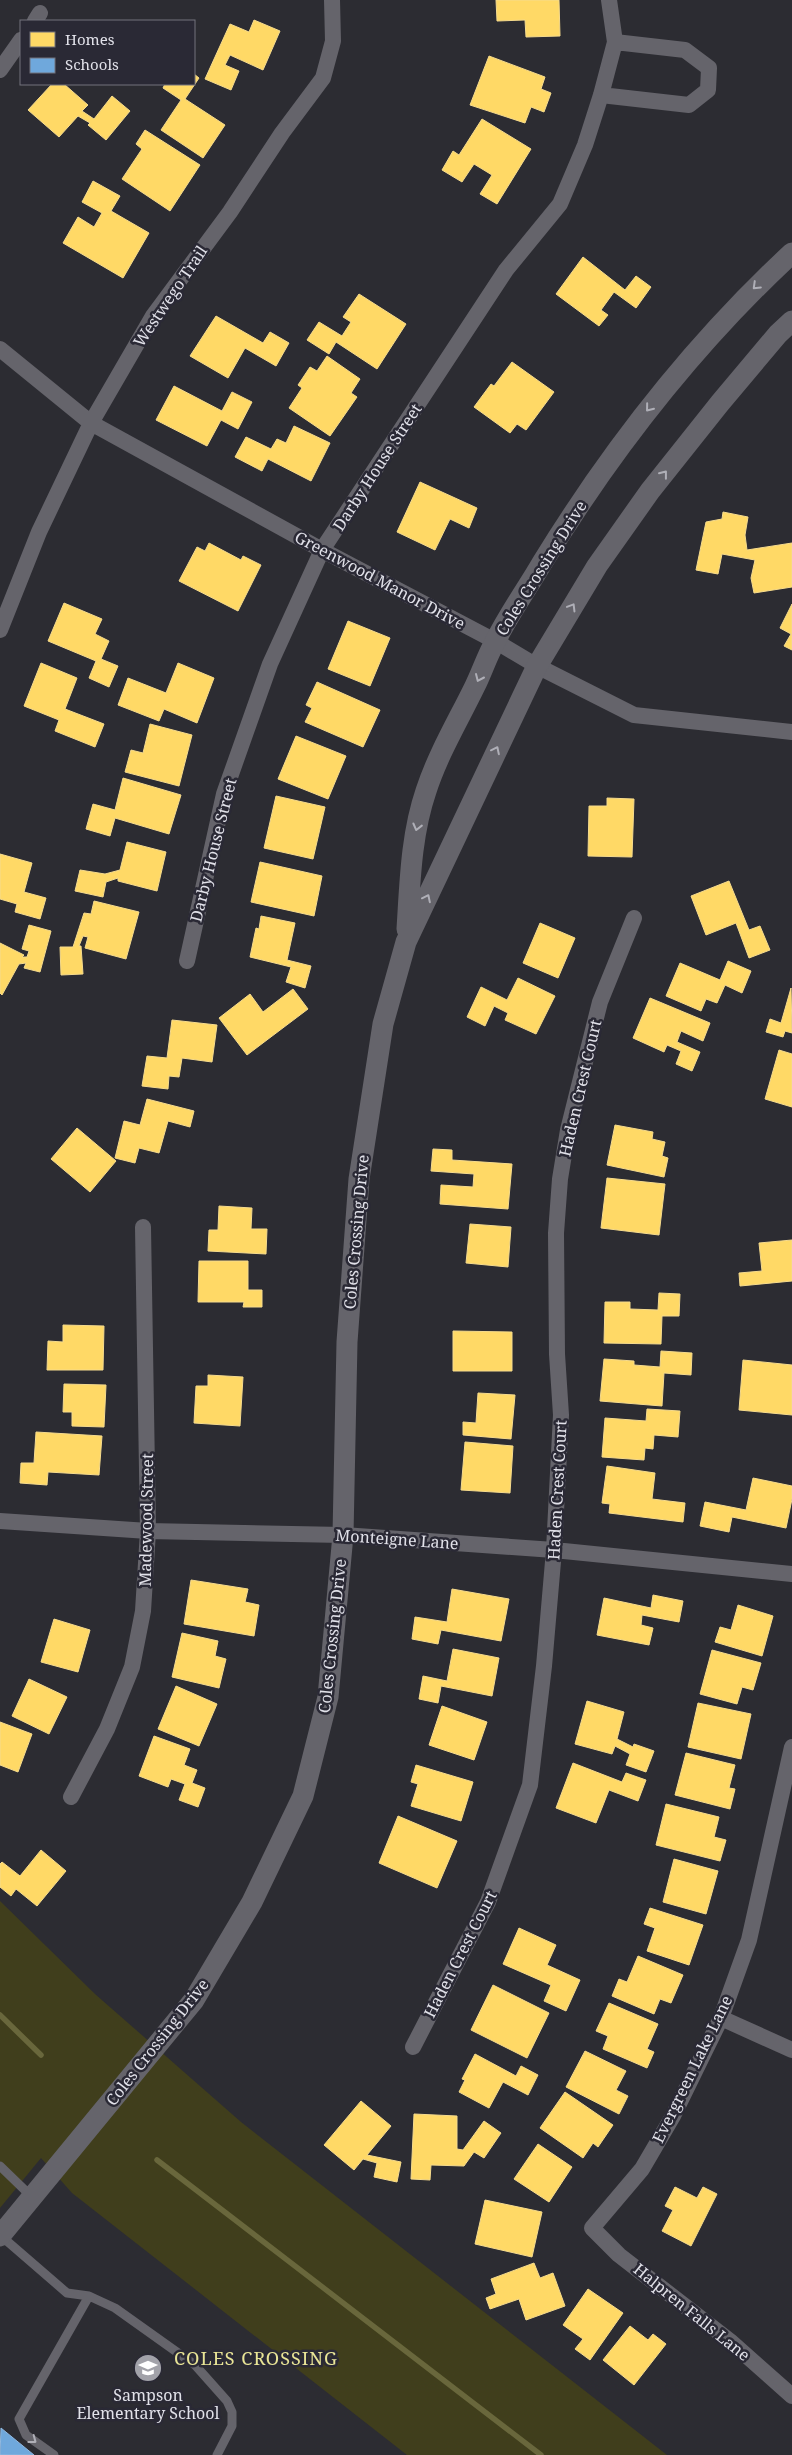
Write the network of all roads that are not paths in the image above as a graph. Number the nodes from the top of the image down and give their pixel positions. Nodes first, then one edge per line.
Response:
1 (332, 0) edge
2 (609, 0) edge
3 (20, 41) edge
4 (615, 42) junction
5 (0, 70) edge
6 (601, 96) junction
7 (792, 253) edge
8 (792, 321) edge
9 (0, 349) edge
10 (91, 423) junction
11 (322, 550) junction
12 (0, 630) edge
13 (495, 641) junction
14 (537, 666) junction
15 (792, 732) edge
16 (634, 918) dead end
17 (406, 942) junction
18 (187, 961) dead end
19 (144, 1227) dead end
20 (0, 1521) edge
21 (148, 1531) junction
22 (343, 1535) junction
23 (554, 1550) junction
24 (792, 1574) edge
25 (792, 1747) edge
26 (789, 1781) edge
27 (71, 1797) dead end
28 (721, 2018) junction
29 (412, 2047) dead end
30 (792, 2050) edge
31 (0, 2166) edge
32 (33, 2197) junction
33 (592, 2228) joint
34 (0, 2236) edge
35 (89, 2296) junction
36 (792, 2396) edge
37 (54, 2455) edge
38 (217, 2455) edge

1 - 10 street, Westwego Trail
2 - 4 street, Darby House Street
3 - 5 street
4 - 6 street, Darby House Street
4 - 6 street
6 - 11 street, Darby House Street
7 -> 13 street, Coles Crossing Drive
14 -> 8 street, Coles Crossing Drive
9 - 10 street, Greenwood Manor Drive
10 - 11 street, Greenwood Manor Drive
10 - 12 street, Westwego Trail
11 - 13 street, Greenwood Manor Drive
11 - 18 street, Darby House Street
13 - 14 street, Greenwood Manor Drive
13 -> 17 street, Coles Crossing Drive
14 - 15 street, Greenwood Manor Drive
17 -> 14 street, Coles Crossing Drive
16 - 23 street, Haden Crest Court
17 - 22 street, Coles Crossing Drive
19 - 21 street, Madewood Street
20 - 21 street, Monteigne Lane
21 - 22 street, Monteigne Lane
21 - 27 street, Madewood Street
22 - 23 street, Monteigne Lane
22 - 32 street, Coles Crossing Drive
23 - 24 street, Monteigne Lane
23 - 29 street, Haden Crest Court
25 - 26 street, Evergreen Lake Lane
26 - 28 street, Evergreen Lake Lane
28 - 30 street
28 - 33 street, Evergreen Lake Lane
31 - 32 lane
32 - 34 street, Coles Crossing Drive
33 - 36 street, Halpren Falls Lane
34 - 35 lane
35 -> 37 lane
35 - 38 lane

